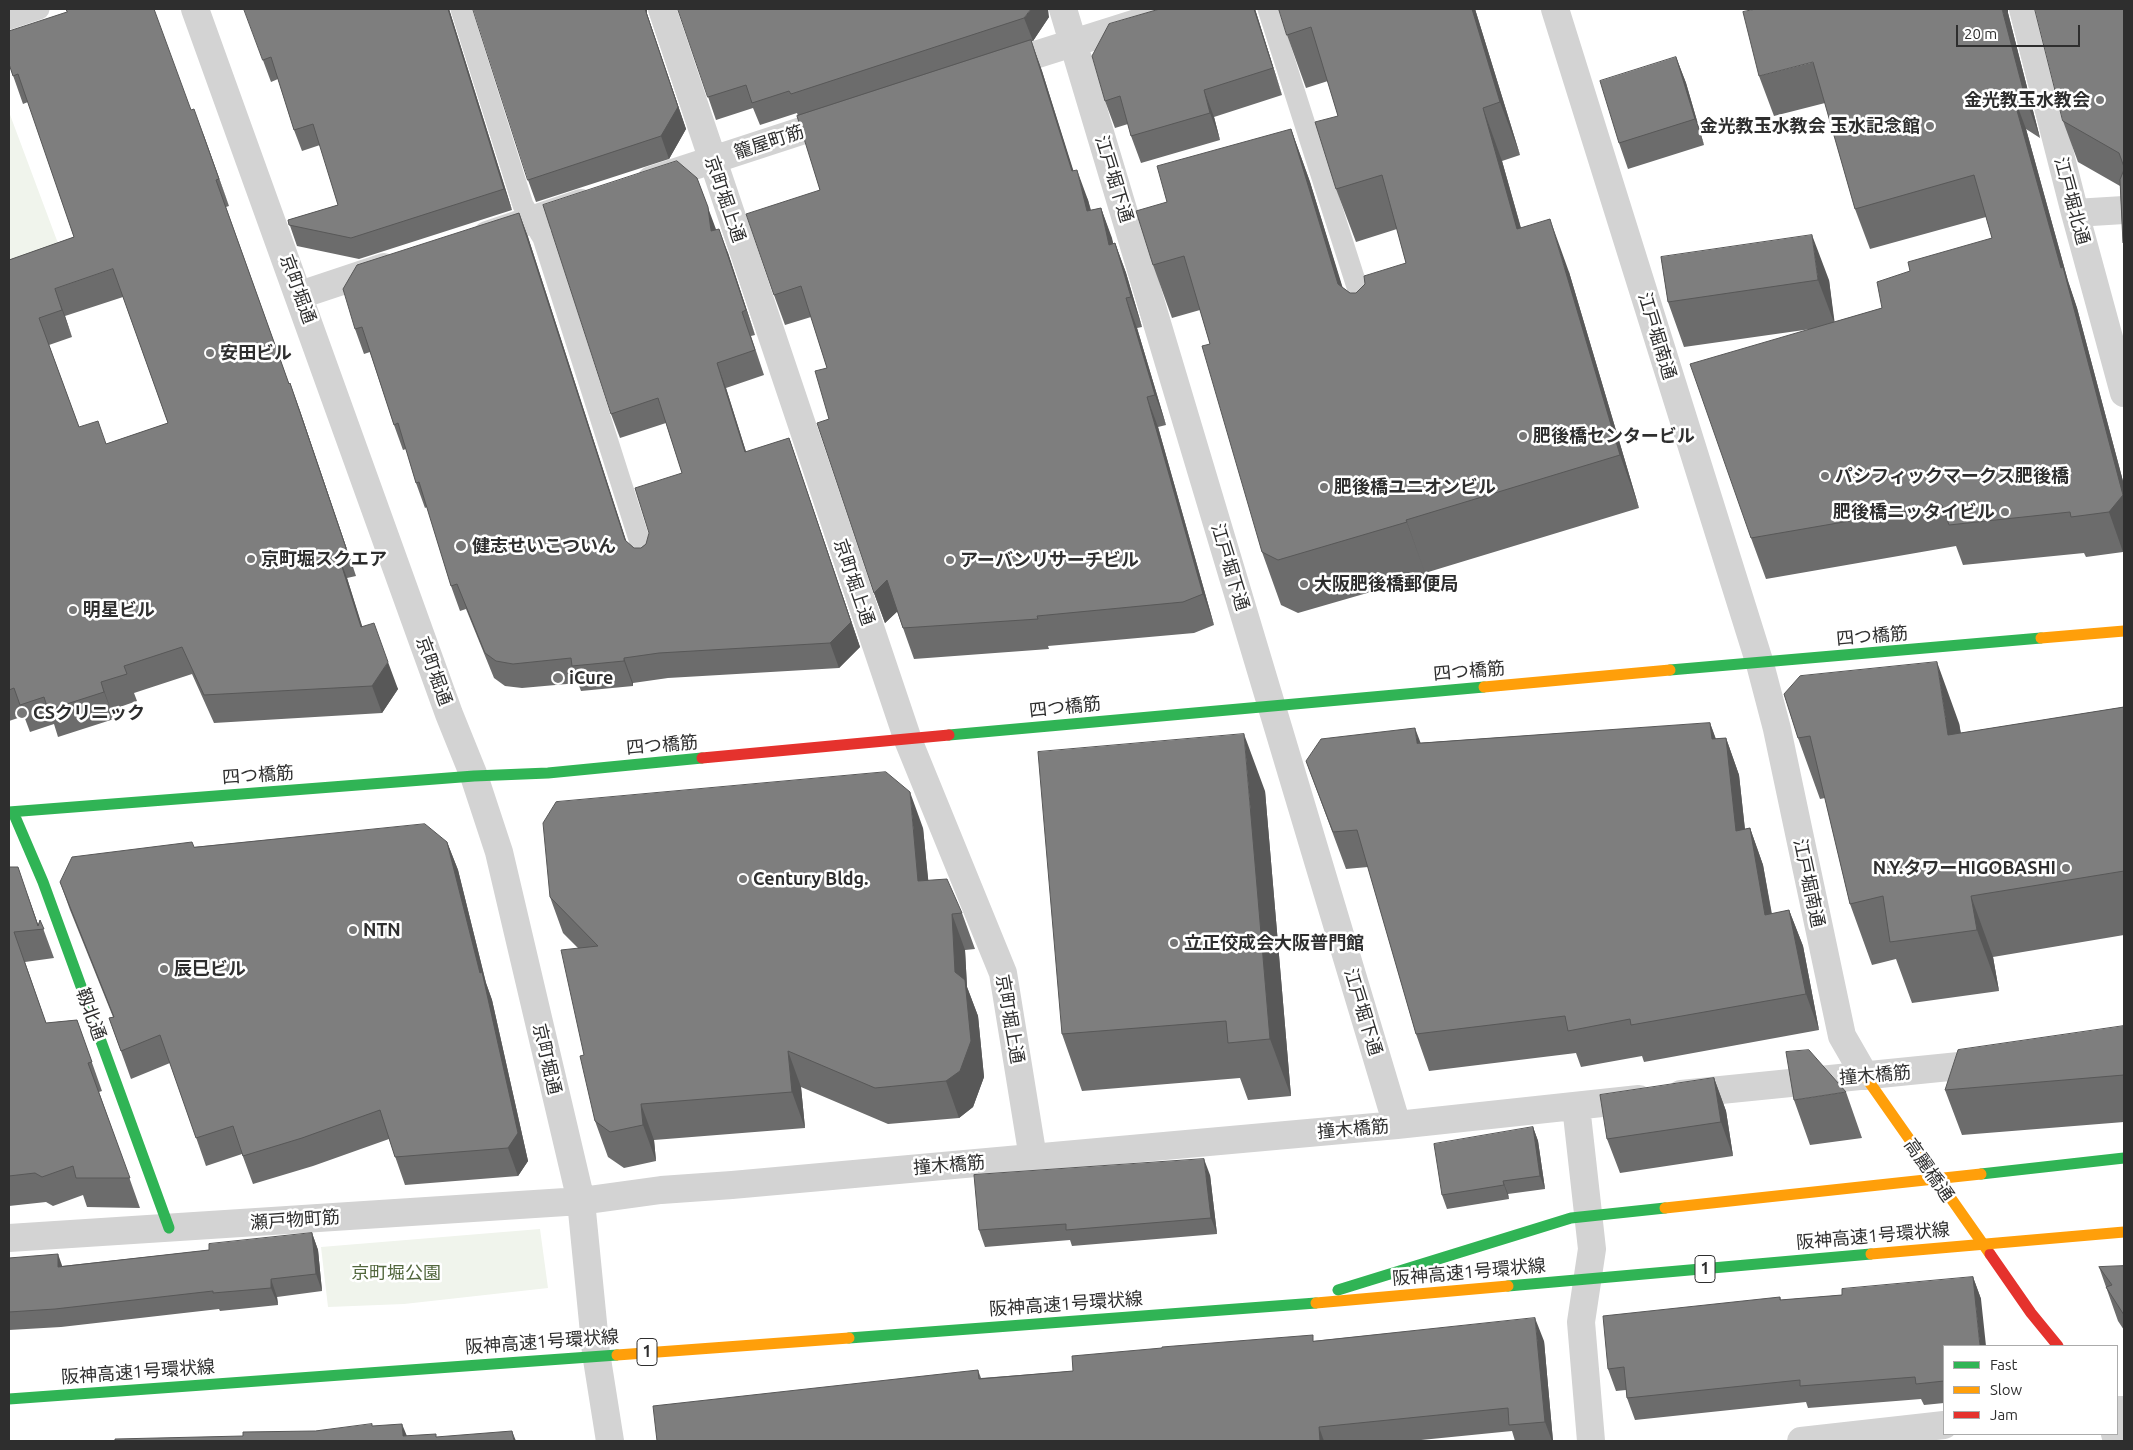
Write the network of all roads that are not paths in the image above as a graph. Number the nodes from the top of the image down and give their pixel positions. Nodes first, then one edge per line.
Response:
1 (39, 9) edge
2 (195, 9) edge
3 (461, 9) edge
4 (662, 9) edge
5 (1063, 9) edge
6 (1181, 9) edge
7 (1268, 9) edge
8 (1554, 9) edge
9 (2023, 9) edge
10 (9, 19) edge
11 (1074, 42) junction
12 (972, 76) edge
13 (860, 112) edge
14 (712, 160) junction
15 (629, 187) edge
16 (601, 196) edge
17 (2124, 210) edge
18 (2075, 213) junction
19 (532, 220) junction
20 (459, 244) edge
21 (404, 261) edge
22 (300, 296) junction
23 (1372, 334) edge
24 (2124, 393) edge
25 (646, 561) edge
26 (2124, 631) edge
27 (1760, 664) junction
28 (1270, 705) junction
29 (908, 740) junction
30 (474, 776) junction
31 (10, 808) edge
32 (1842, 1036) joint
33 (2017, 1060) edge
34 (1865, 1076) junction
35 (1576, 1106) junction
36 (1397, 1125) junction
37 (1033, 1158) junction
38 (2124, 1158) edge
39 (581, 1201) junction
40 (169, 1228) junction
41 (2124, 1232) edge
42 (9, 1238) edge
43 (1286, 1306) junction
44 (2057, 1345) edge
45 (9, 1399) edge
46 (1943, 1425) edge
47 (610, 1441) edge
48 (1591, 1441) edge
49 (1801, 1441) edge

1 - 10 lane
2 - 22 street, 京町堀通
3 - 19 lane
4 - 14 street, 京町堀上通
5 - 11 street, 江戸堀下通
6 - 11 street
7 - 23 lane
8 - 27 street, 江戸堀南通
9 - 18 street, 江戸堀北通
11 - 12 street
11 - 28 street, 江戸堀下通
13 - 14 street, 籠屋町筋
14 - 15 street, 籠屋町筋
14 - 29 street, 京町堀上通
16 - 19 street
17 - 18 street
18 - 24 street, 江戸堀北通
19 - 20 street
19 - 25 lane
21 - 22 street
22 - 30 street, 京町堀通
26 - 27 main road, 四つ橋筋
27 - 28 main road, 四つ橋筋
27 - 32 street, 江戸堀南通
28 - 29 main road, 四つ橋筋
28 - 36 street, 江戸堀下通
29 - 30 main road, 四つ橋筋
29 - 37 street, 京町堀上通
30 - 31 main road, 四つ橋筋
30 - 39 street, 京町堀通
31 - 40 main road, 靱北通
32 - 34 street, 高麗橋通
33 - 34 street, 撞木橋筋
34 - 35 street, 撞木橋筋
34 - 44 main road, 高麗橋通
35 - 36 street, 撞木橋筋
35 - 48 street
36 - 37 street, 撞木橋筋
37 - 39 street, 撞木橋筋
38 - 43 main road, bridge
39 - 40 street, 瀬戸物町筋
39 - 47 street, 京町堀通
40 - 42 street, 瀬戸物町筋
41 - 43 main road, 阪神高速1号環状線 / 1, bridge
43 - 45 main road, 阪神高速1号環状線 / 1, bridge
46 - 49 street

